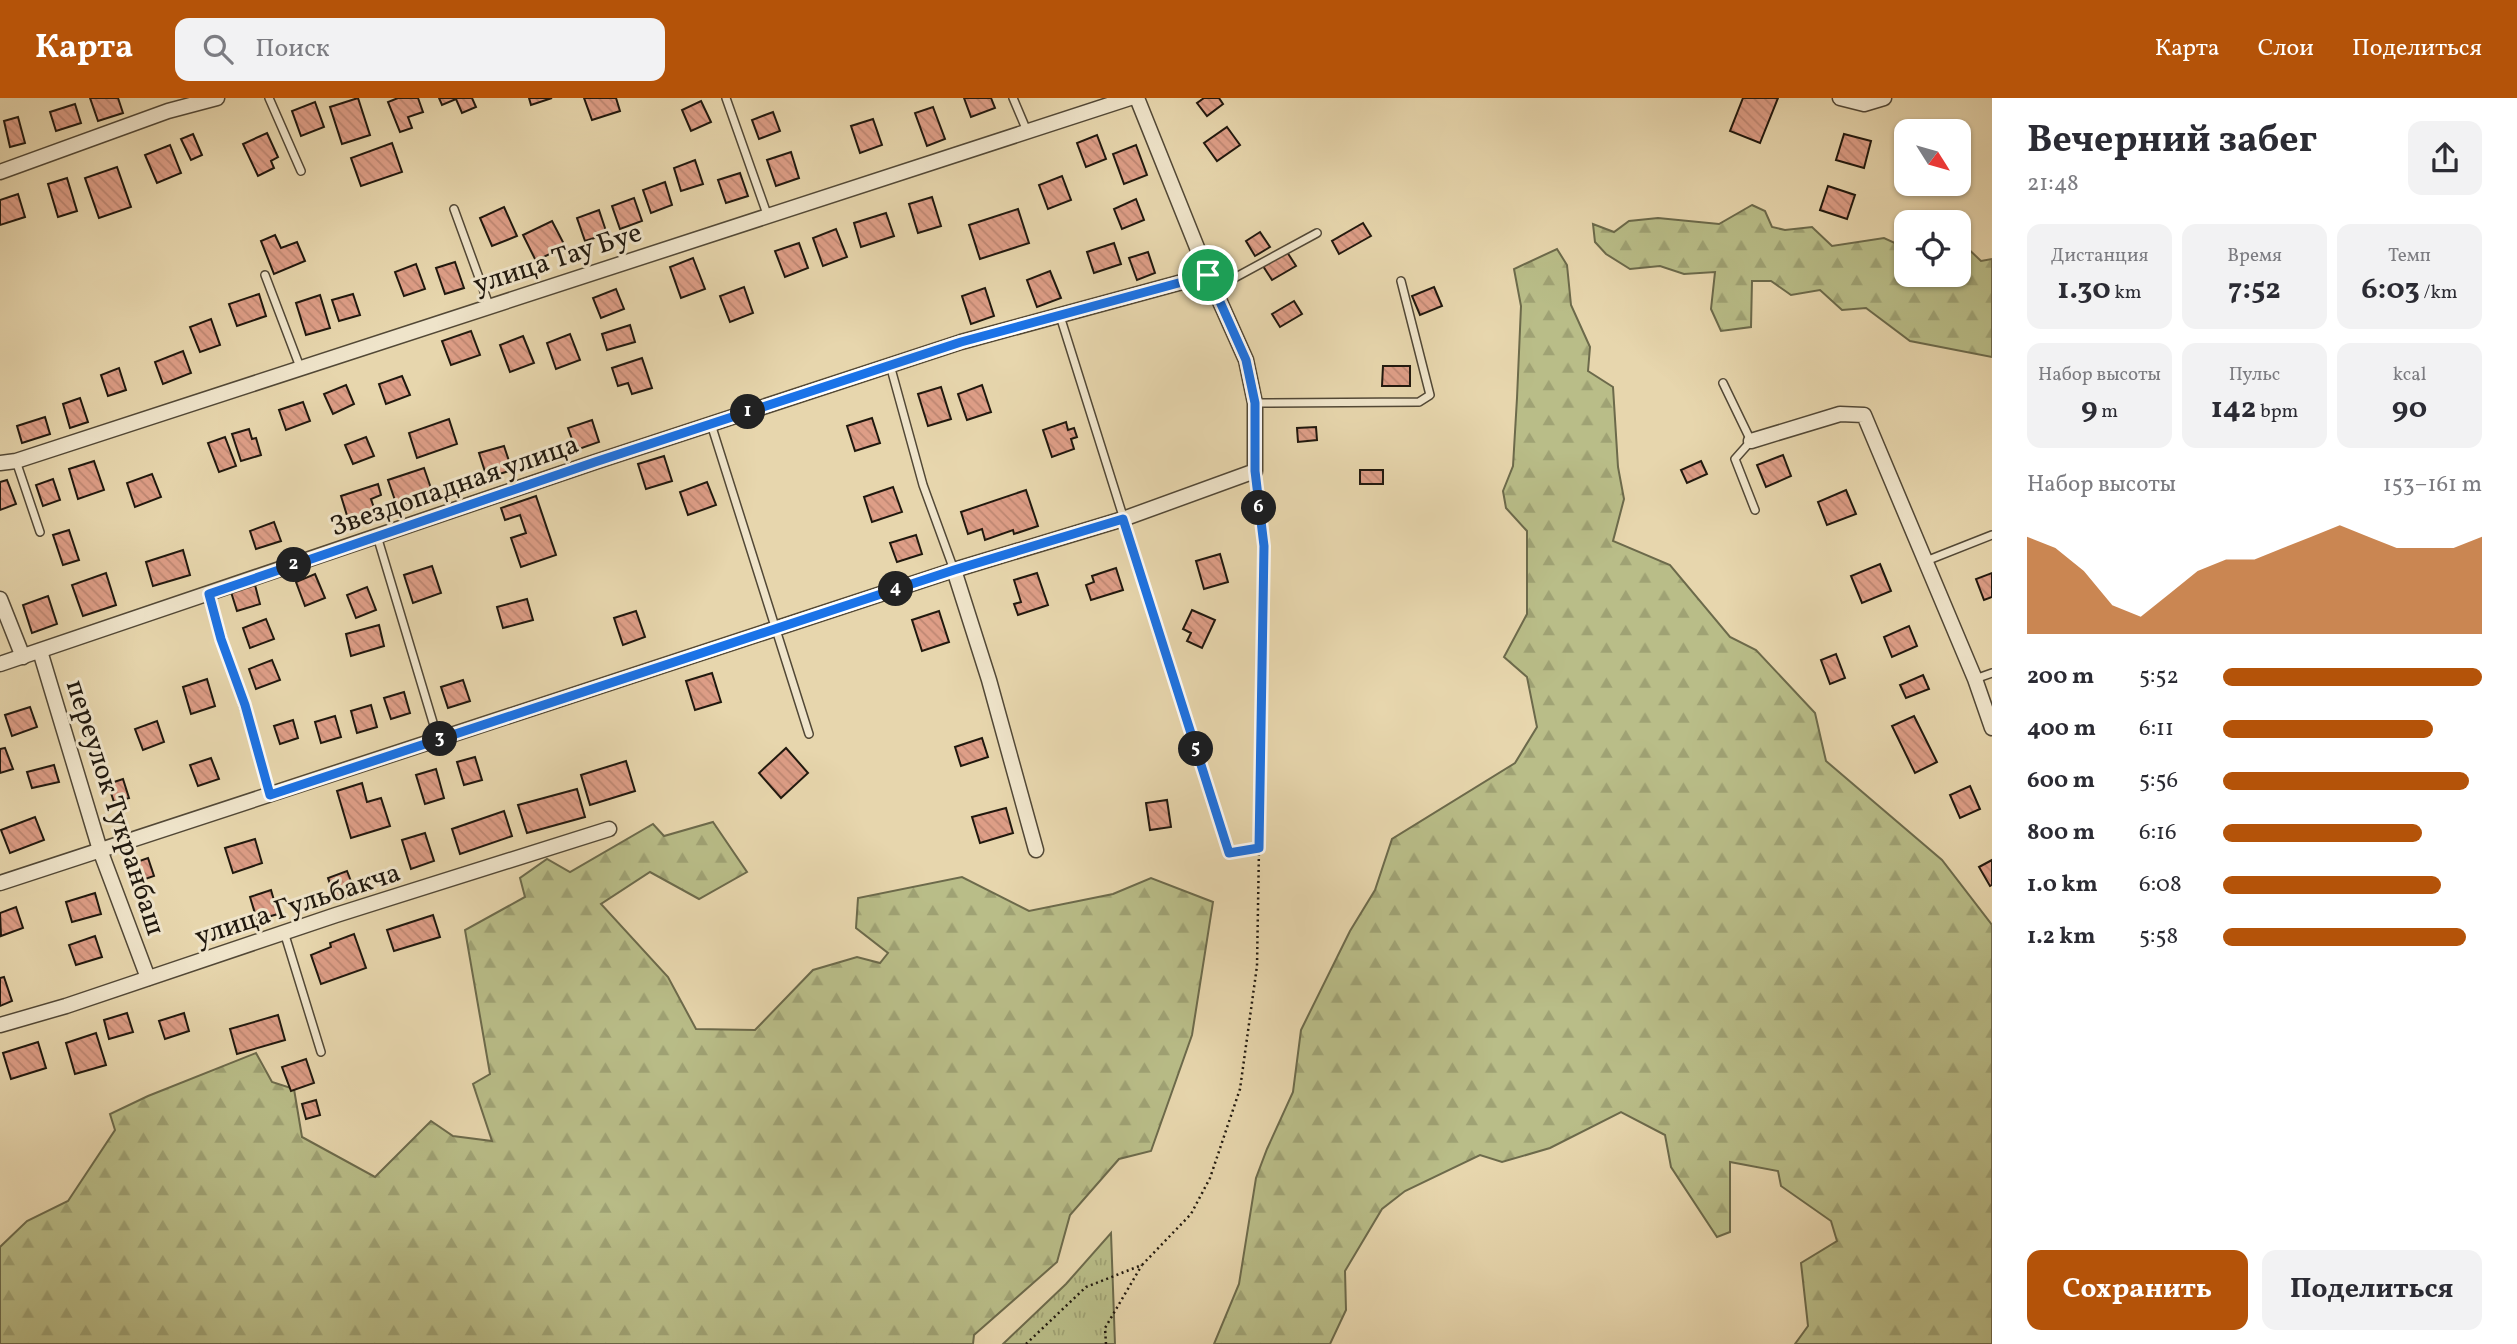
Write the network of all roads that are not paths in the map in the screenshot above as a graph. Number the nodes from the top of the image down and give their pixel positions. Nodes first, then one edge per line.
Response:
1 (217, 98) edge
2 (269, 98) edge
3 (726, 98) edge
4 (1013, 98) edge
5 (1130, 98) edge
6 (1137, 98) edge
7 (1840, 98) edge
8 (1884, 98) edge
9 (1027, 131) junction
10 (302, 171) dead end
11 (0, 172) edge
12 (454, 209) dead end
13 (767, 215) junction
14 (1317, 233) dead end
15 (265, 275) dead end
16 (1401, 281) dead end
17 (1211, 282) junction
18 (489, 305) junction
19 (1060, 316) junction
20 (890, 365) junction
21 (299, 367) junction
22 (1723, 383) dead end
23 (1255, 403) junction
24 (711, 424) junction
25 (1751, 441) junction
26 (16, 461) junction
27 (0, 463) edge
28 (1755, 510) dead end
29 (1123, 519) junction
30 (40, 532) dead end
31 (1992, 535) edge
32 (377, 536) junction
33 (1926, 561) junction
34 (954, 570) junction
35 (209, 594) junction
36 (0, 599) edge
37 (776, 628) junction
38 (40, 651) junction
39 (23, 657) junction
40 (0, 664) edge
41 (1992, 673) edge
42 (1975, 678) junction
43 (1992, 729) edge
44 (809, 734) dead end
45 (438, 739) junction
46 (270, 795) junction
47 (609, 829) dead end
48 (100, 850) junction
49 (1036, 850) dead end
50 (1229, 853) road end
51 (0, 883) edge
52 (285, 932) junction
53 (148, 978) junction
54 (0, 1025) edge
55 (321, 1052) dead end

1 - 11 street
2 - 10 lane
3 - 13 lane
4 - 9 lane
5 - 9 street, улица Тау Буе
6 - 17 street
7 - 8 street
9 - 13 street, улица Тау Буе
12 - 18 lane
13 - 18 street, улица Тау Буе
14 - 17 lane
15 - 21 lane
16 - 23 lane
17 - 19 street, Звездопадная улица
17 - 23 street
18 - 21 street, улица Тау Буе
19 - 20 street, Звездопадная улица
19 - 29 lane
20 - 24 street, Звездопадная улица
20 - 34 lane
21 - 26 street, улица Тау Буе
22 - 25 lane
23 - 29 street
24 - 32 street, Звездопадная улица
24 - 37 lane
25 - 28 lane
25 - 33 street
26 - 27 street, улица Тау Буе
26 - 30 lane
29 - 34 street
29 - 50 lane
31 - 33 lane
32 - 35 street, Звездопадная улица
32 - 45 lane
33 - 42 street
34 - 37 street
34 - 49 street
35 - 38 street, Звездопадная улица
35 - 46 lane
36 - 39 street
37 - 44 lane
37 - 45 street
38 - 39 street, Звездопадная улица
38 - 48 street, переулок Тукранбаш
39 - 40 street, Звездопадная улица
41 - 42 lane
42 - 43 street
45 - 46 street
46 - 48 street
47 - 52 street, улица Гульбакча
48 - 51 street
48 - 53 street, переулок Тукранбаш
52 - 53 street, улица Гульбакча
52 - 55 lane
53 - 54 street, улица Гульбакча

